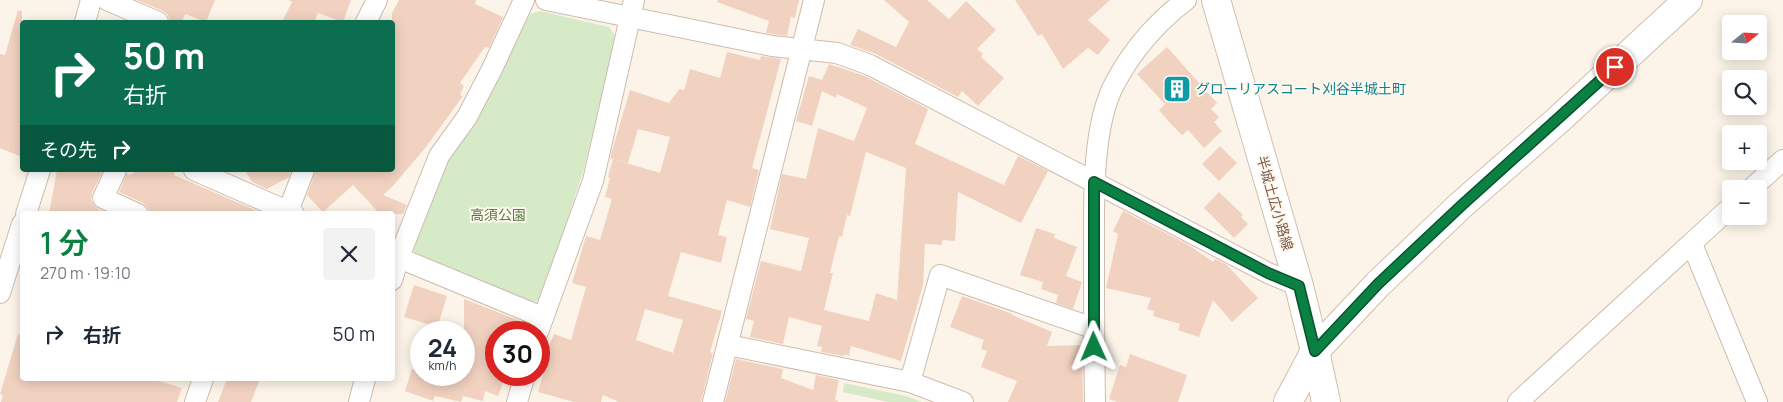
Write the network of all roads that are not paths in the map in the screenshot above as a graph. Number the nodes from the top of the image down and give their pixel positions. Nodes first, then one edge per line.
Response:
1 (91, 0) edge
2 (107, 0) edge
3 (377, 0) edge
4 (524, 0) edge
5 (546, 0) edge
6 (814, 0) edge
7 (1186, 0) edge
8 (1216, 0) edge
9 (1688, 0) edge
10 (632, 8) edge
11 (86, 20) edge
12 (153, 20) edge
13 (367, 20) edge
14 (802, 49) junction
15 (1783, 160) edge
16 (39, 172) edge
17 (115, 172) edge
18 (198, 172) edge
19 (303, 172) edge
20 (1762, 180) edge
21 (1094, 182) junction
22 (27, 211) edge
23 (132, 211) edge
24 (286, 211) edge
25 (291, 211) edge
26 (1722, 216) edge
27 (20, 230) edge
28 (1692, 244) junction
29 (396, 256) edge
30 (1299, 286) junction
31 (0, 293) edge
32 (532, 321) edge
33 (541, 321) edge
34 (1094, 328) junction
35 (728, 345) junction
36 (1315, 351) junction
37 (364, 381) edge
38 (910, 382) junction
39 (523, 386) edge
40 (521, 401) edge
41 (359, 402) edge
42 (713, 402) edge
43 (963, 402) edge
44 (1095, 402) edge
45 (1288, 402) edge
46 (1326, 402) edge
47 (1518, 402) edge
48 (1757, 402) edge

1 - 11 street
2 - 12 street
3 - 13 street
4 - 29 street
5 - 10 street
6 - 14 street
7 - 21 street
8 - 30 street, 半城土広小路線
9 - 36 street
10 - 14 street
10 - 33 street
14 - 21 street
14 - 35 street
15 - 20 street
16 - 22 street
17 - 23 street
18 - 24 street
19 - 25 street
21 - 30 street
21 - 34 street
26 - 28 street
27 - 31 street
28 - 47 street
28 - 48 street
29 - 32 street
30 - 36 street, 半城土広小路線
34 - 38 street
34 - 44 street
35 - 38 street
35 - 42 street
36 - 45 street
36 - 46 street, 半城土広小路線
37 - 41 street
38 - 43 street
39 - 40 street

